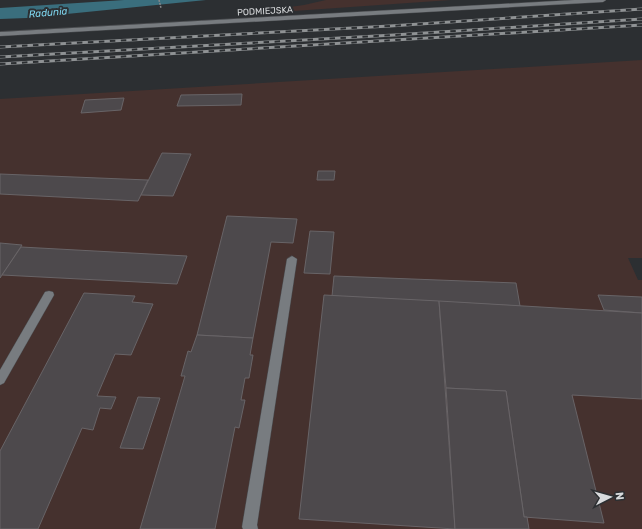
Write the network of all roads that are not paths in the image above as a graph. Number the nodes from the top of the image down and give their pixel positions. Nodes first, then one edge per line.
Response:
1 (603, 0) edge
2 (0, 34) edge
3 (292, 259) dead end
4 (50, 294) dead end
5 (0, 380) edge
6 (251, 529) edge

1 - 2 street, PODMIEJSKA
3 - 6 street
4 - 5 street

